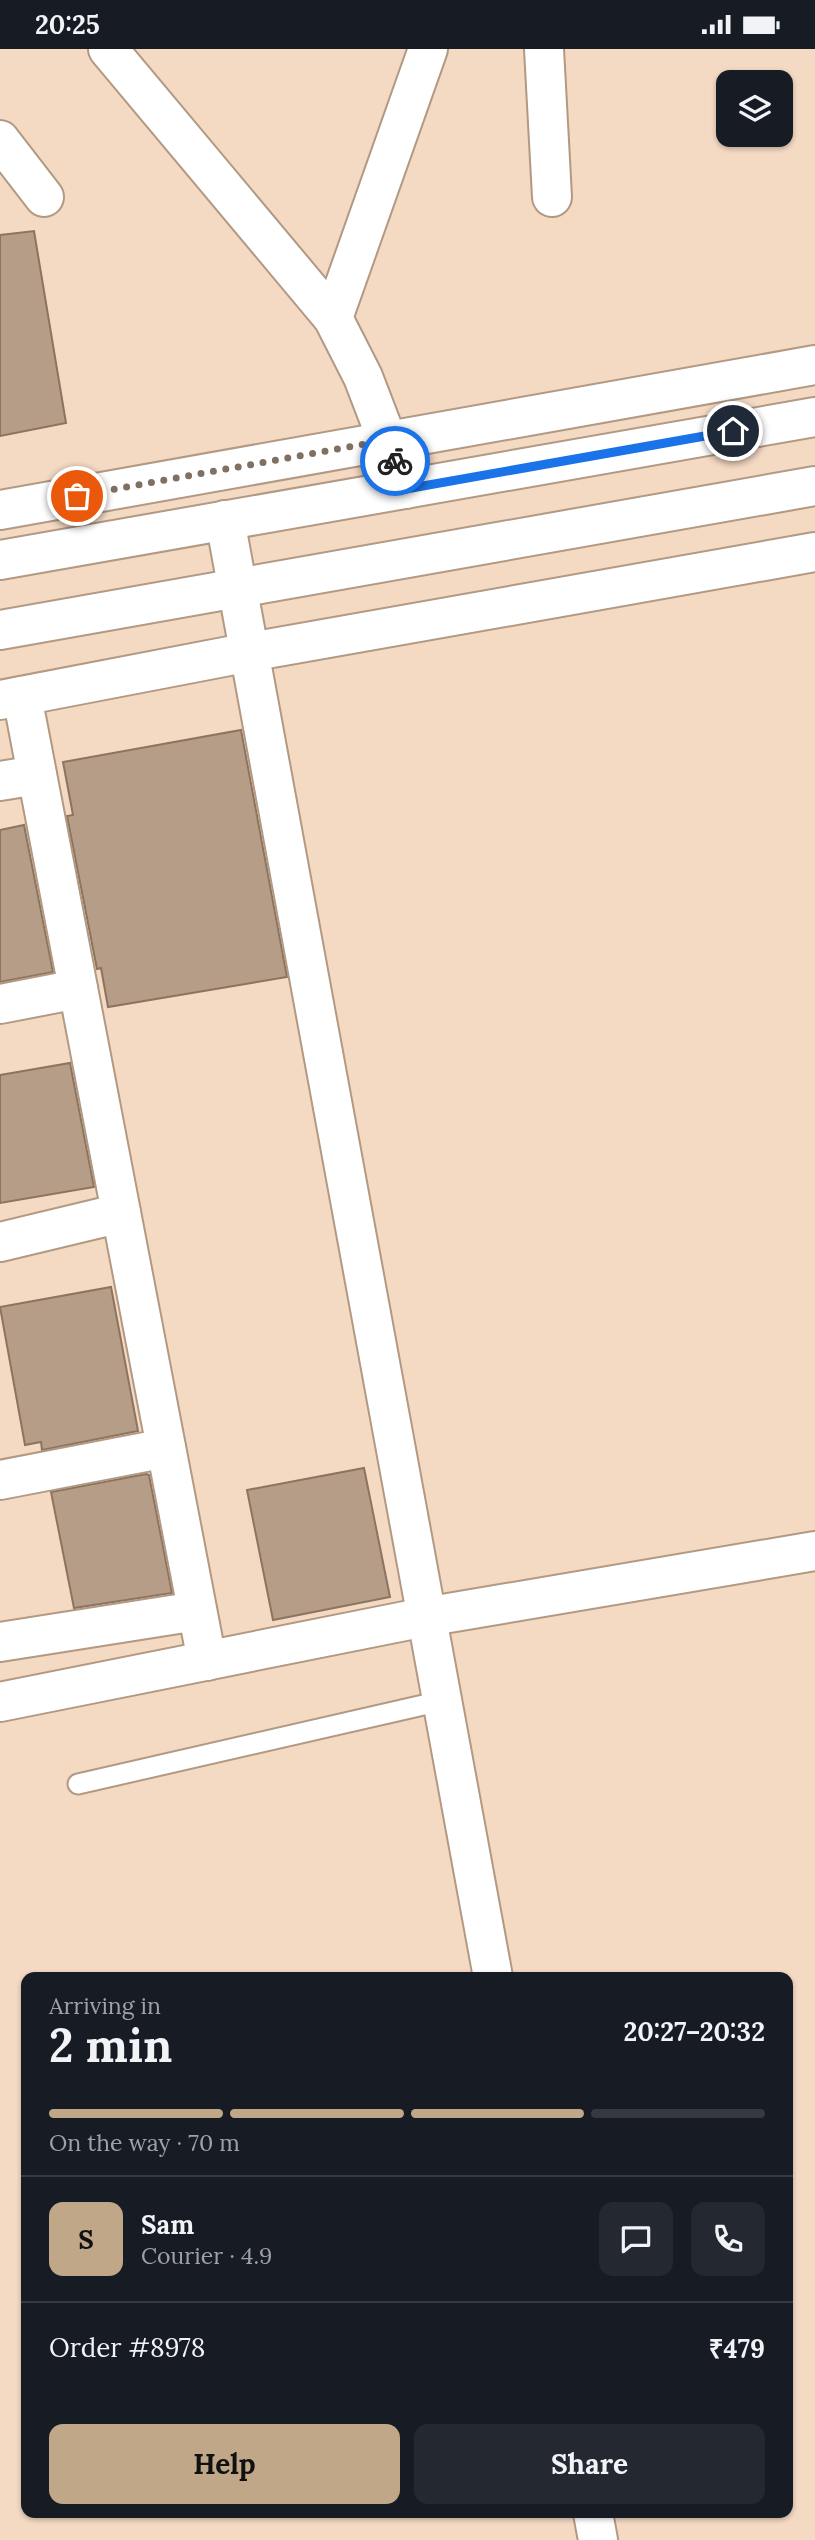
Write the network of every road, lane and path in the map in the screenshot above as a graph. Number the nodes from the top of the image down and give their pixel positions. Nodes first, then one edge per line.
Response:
1 (108, 49) edge
2 (428, 49) edge
3 (544, 49) edge
4 (0, 140) edge
5 (44, 197) dead end
6 (552, 197) dead end
7 (333, 318) junction
8 (815, 365) edge
9 (815, 417) edge
10 (387, 440) junction
11 (815, 486) edge
12 (406, 489) junction
13 (0, 510) edge
14 (225, 520) junction
15 (815, 552) edge
16 (0, 560) edge
17 (239, 589) junction
18 (0, 631) edge
19 (250, 652) junction
20 (11, 698) edge
21 (37, 775) junction
22 (0, 781) edge
23 (78, 989) junction
24 (0, 1004) edge
25 (121, 1213) junction
26 (0, 1242) edge
27 (166, 1448) junction
28 (0, 1480) edge
29 (815, 1551) edge
30 (197, 1611) junction
31 (425, 1617) junction
32 (0, 1641) edge
33 (207, 1661) junction
34 (441, 1701) junction
35 (0, 1702) edge
36 (78, 1784) dead end
37 (492, 1972) edge
38 (594, 2518) edge
39 (598, 2540) edge

1 - 7 street
2 - 7 street
3 - 6 street
4 - 5 street
7 - 10 street
8 - 10 street
9 - 12 street
10 - 12 street
10 - 13 street
11 - 17 street
12 - 14 street
14 - 16 street
14 - 17 street
15 - 19 street
17 - 18 street
17 - 19 street
19 - 20 street
19 - 31 street
20 - 21 street
21 - 22 street
21 - 23 street
23 - 24 street
23 - 25 street
25 - 26 street
25 - 27 street
27 - 28 street
27 - 30 street
29 - 31 street
30 - 32 street
30 - 33 street
31 - 33 street
31 - 34 street
33 - 35 street
34 - 36 lane
34 - 37 street
38 - 39 street

